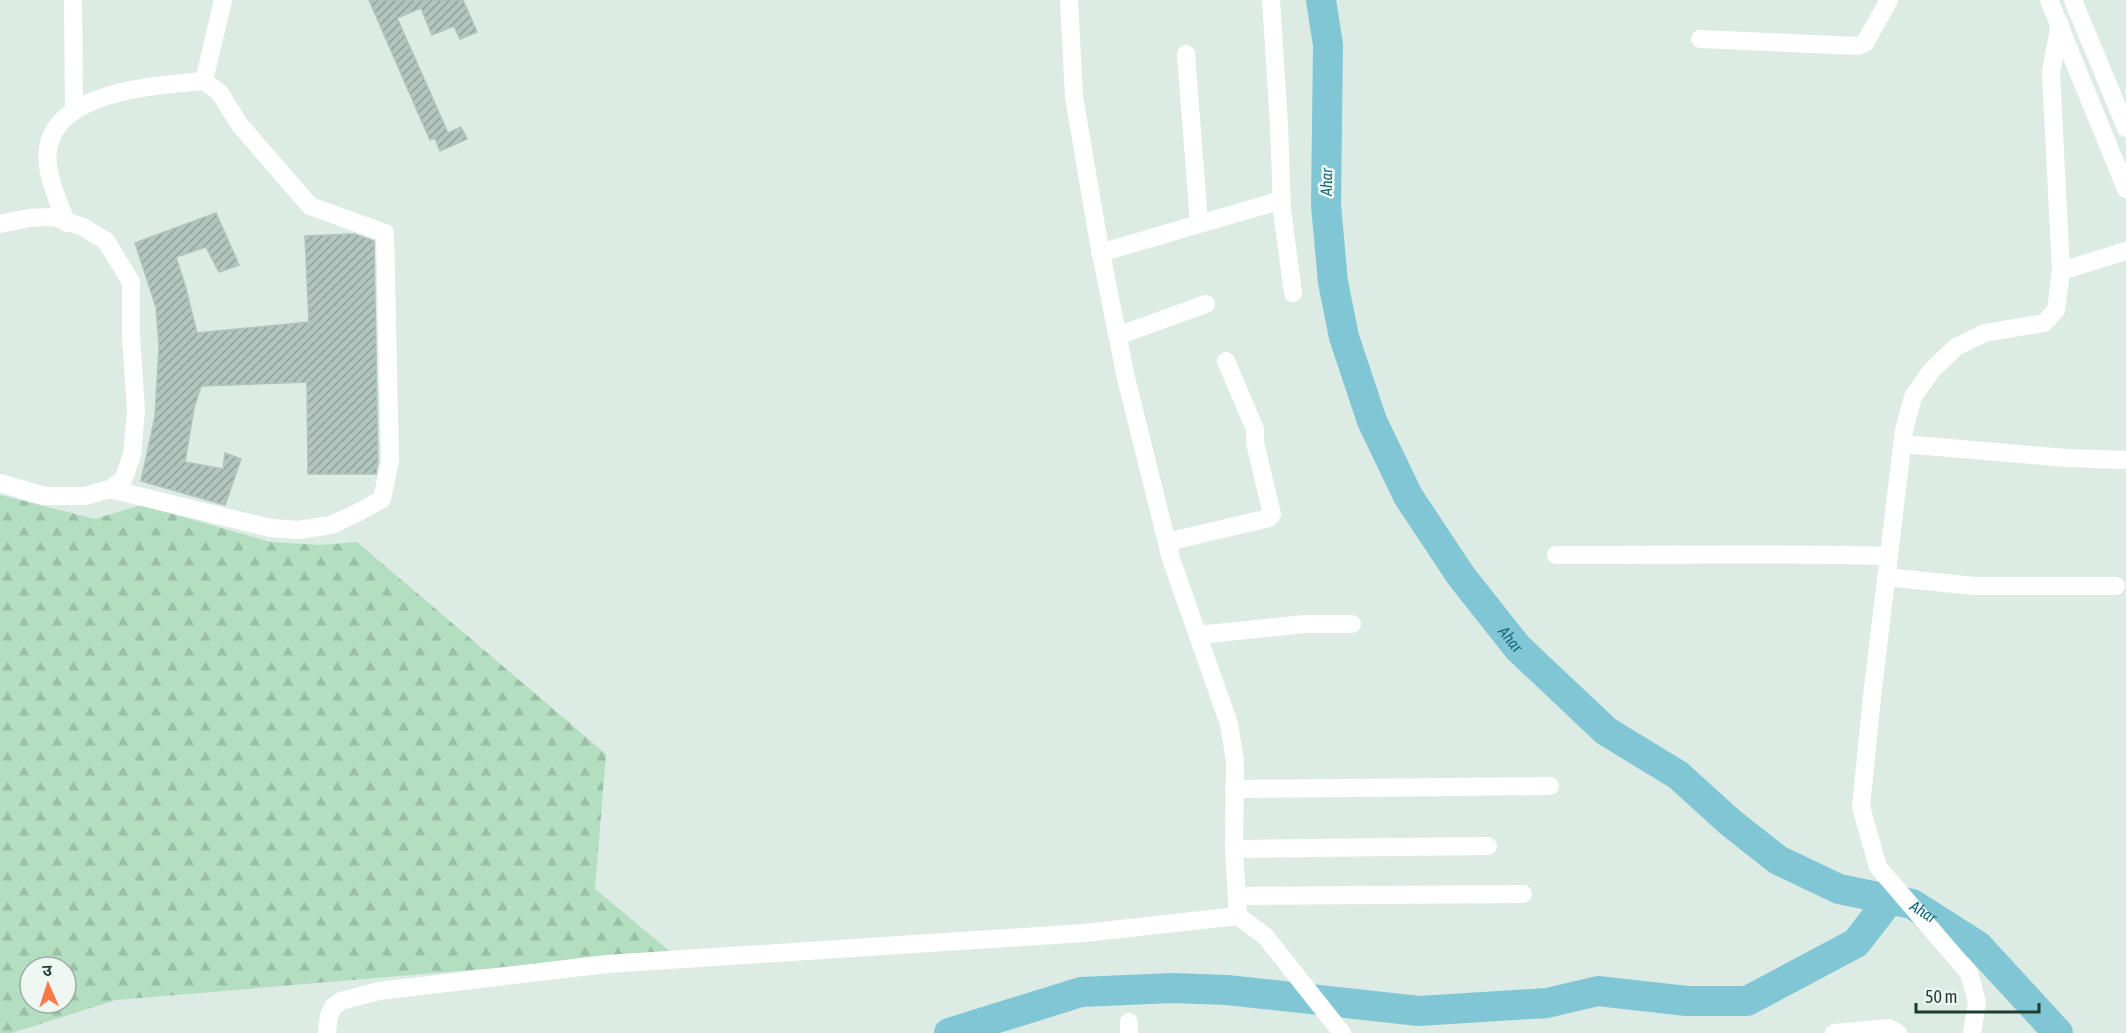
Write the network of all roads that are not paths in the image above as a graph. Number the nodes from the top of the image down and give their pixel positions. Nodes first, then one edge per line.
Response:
1 (73, 0) edge
2 (223, 0) edge
3 (1069, 0) edge
4 (1271, 0) edge
5 (1889, 0) edge
6 (2049, 0) edge
7 (2073, 0) edge
8 (2060, 24) junction
9 (1700, 39) dead end
10 (1186, 54) dead end
11 (204, 81) junction
12 (74, 109) junction
13 (2126, 128) edge
14 (2126, 189) edge
15 (54, 193) junction
16 (1282, 200) junction
17 (29, 218) junction
18 (67, 223) junction
19 (1198, 223) junction
20 (0, 224) edge
21 (2126, 250) edge
22 (1100, 253) junction
23 (2061, 271) junction
24 (1293, 293) dead end
25 (1206, 304) dead end
26 (1117, 336) junction
27 (1226, 361) dead end
28 (1903, 444) junction
29 (2126, 460) edge
30 (0, 483) edge
31 (111, 489) junction
32 (1167, 542) junction
33 (1556, 555) dead end
34 (1889, 556) junction
35 (1886, 577) junction
36 (2116, 586) dead end
37 (1352, 624) dead end
38 (1198, 635) junction
39 (1550, 786) dead end
40 (1234, 789) junction
41 (1488, 846) dead end
42 (1234, 849) junction
43 (1523, 894) dead end
44 (1236, 896) junction
45 (1238, 916) junction
46 (328, 1025) edge
47 (1342, 1033) edge
48 (1834, 1033) edge
49 (1898, 1033) edge
50 (1972, 1033) edge

1 - 12 street
2 - 11 street
3 - 22 street
4 - 16 street
5 - 9 street
6 - 8 street
7 - 13 street
8 - 14 street
8 - 23 street
10 - 19 street
11 - 12 street
11 - 31 street
12 - 15 street
15 - 17 street
15 - 18 street
16 - 19 street
16 - 24 street
17 - 18 street
17 - 20 street
18 - 31 street
19 - 22 street
21 - 23 street
22 - 26 street
23 - 28 street
25 - 26 street
26 - 32 street
27 - 32 street
28 - 29 street
28 - 34 street
30 - 31 street
32 - 38 street
33 - 34 street
34 - 35 street
35 - 36 street
35 - 50 street
37 - 38 street
38 - 40 street
39 - 40 street
40 - 42 street
41 - 42 street
42 - 44 street
43 - 44 street
44 - 45 street
45 - 46 street
45 - 47 street
48 - 49 street

